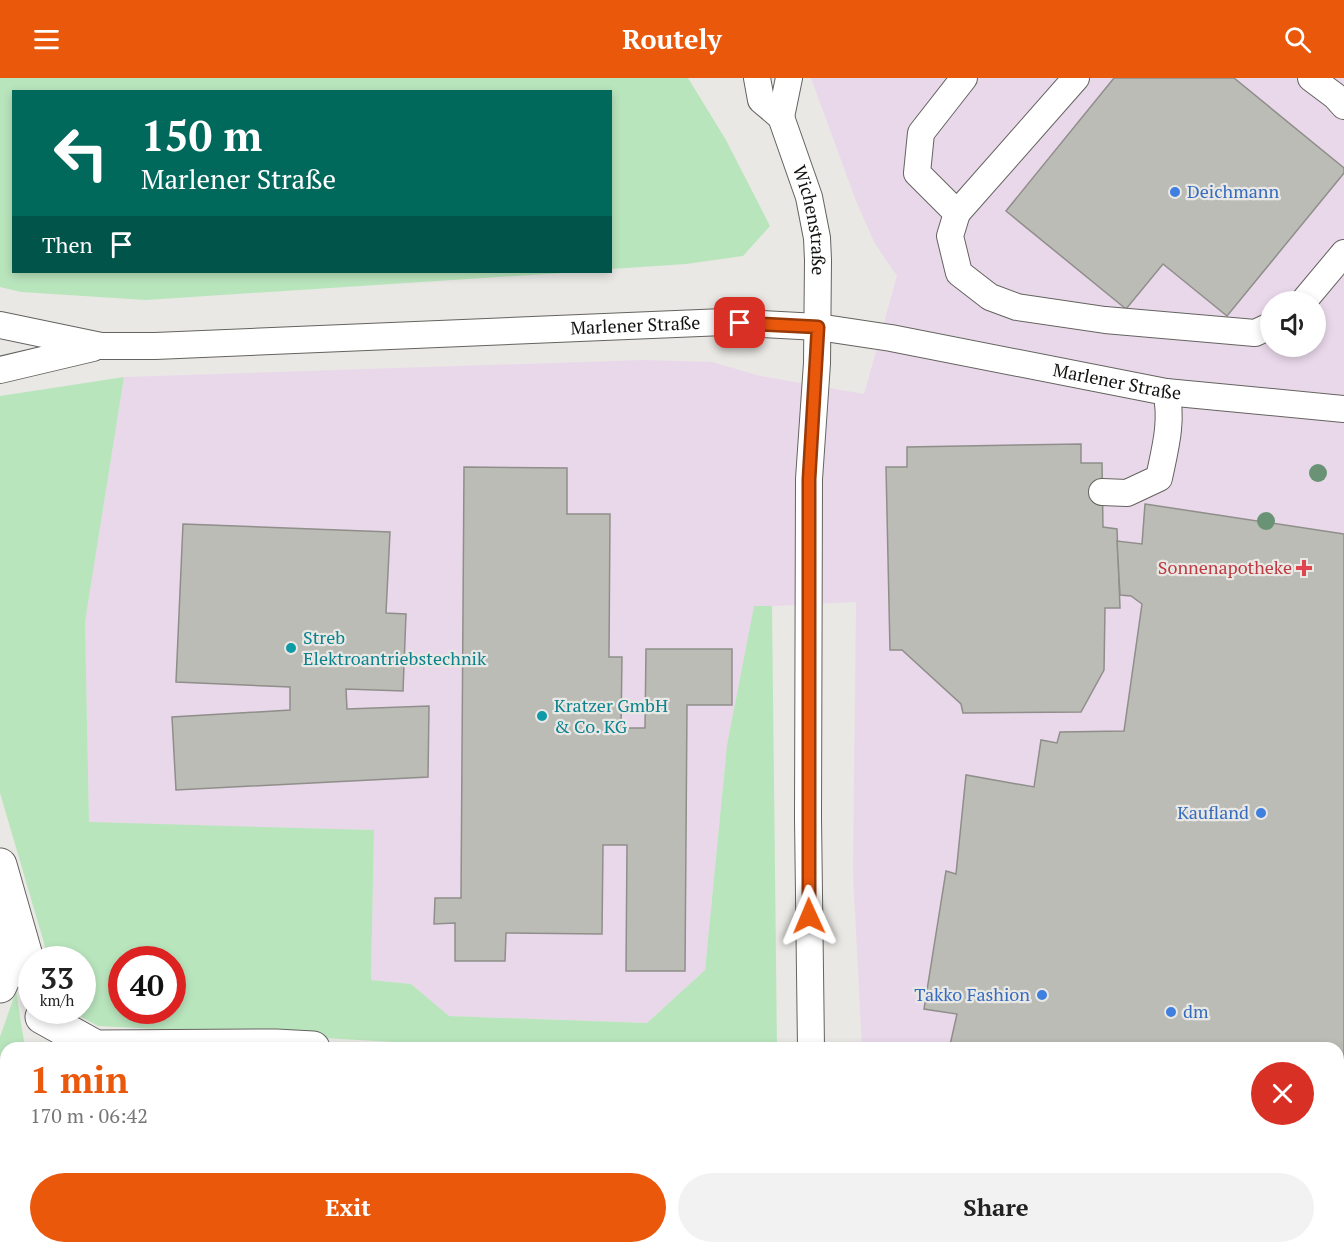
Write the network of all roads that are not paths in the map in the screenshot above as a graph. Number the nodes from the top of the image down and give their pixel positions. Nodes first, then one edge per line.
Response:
1 (757, 78) edge
2 (789, 78) edge
3 (964, 78) edge
4 (1076, 78) edge
5 (1311, 78) edge
6 (1344, 106) edge
7 (781, 117) junction
8 (957, 213) junction
9 (1344, 253) edge
10 (1312, 291) edge
11 (0, 325) edge
12 (818, 327) junction
13 (1260, 331) edge
14 (101, 346) junction
15 (0, 370) edge
16 (1166, 392) junction
17 (1344, 409) edge
18 (1102, 492) dead end
19 (0, 865) edge
20 (14, 912) junction
21 (23, 946) edge
22 (0, 986) edge
23 (43, 1024) edge
24 (58, 1024) edge
25 (48, 1042) edge
26 (88, 1042) edge
27 (811, 1042) edge

1 - 7 street
2 - 7 street
3 - 8 street
4 - 8 street
5 - 6 street
7 - 12 street, Wichenstraße
8 - 13 street
9 - 10 street
11 - 14 street, Marlener Straße
12 - 14 street, Marlener Straße
12 - 16 street, Marlener Straße
12 - 27 street, Wichenstraße
14 - 15 street, Marlener Straße
16 - 17 street, Marlener Straße
16 - 18 street
19 - 20 highway
20 - 21 highway
20 - 22 highway
23 - 25 highway
24 - 26 highway

